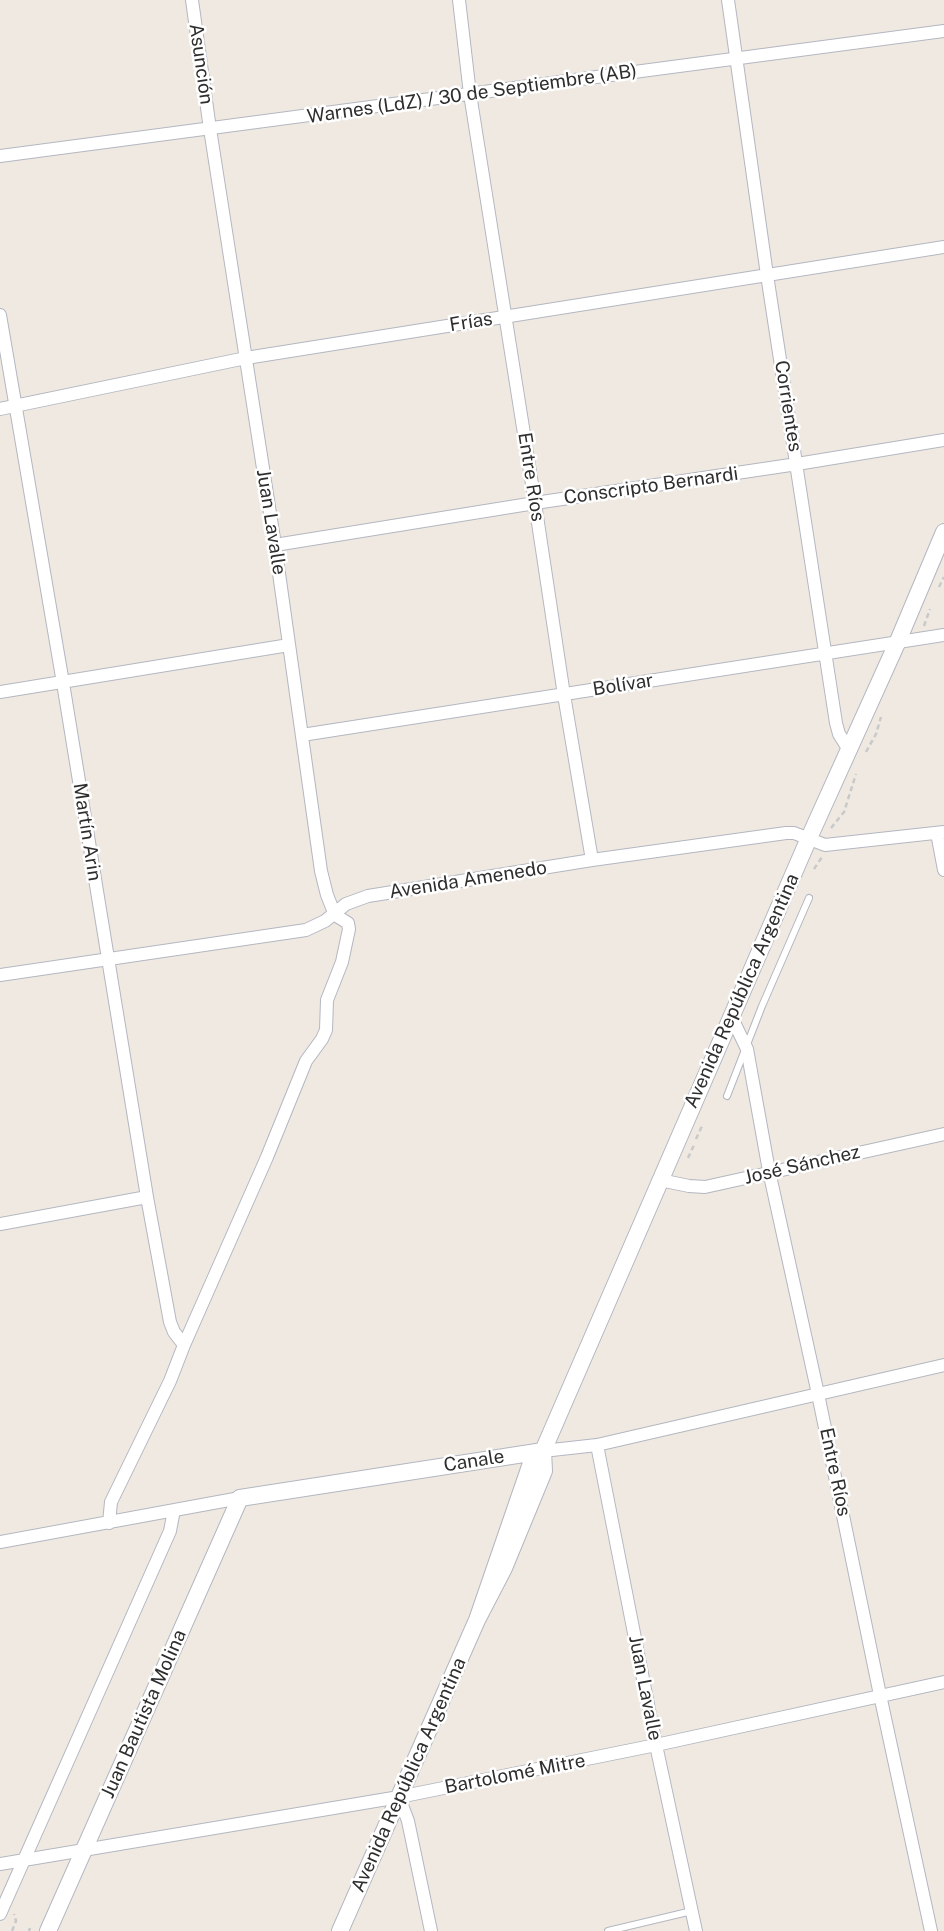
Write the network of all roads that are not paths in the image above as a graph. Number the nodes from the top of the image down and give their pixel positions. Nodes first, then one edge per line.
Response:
1 (192, 0) edge
2 (459, 0) edge
3 (728, 0) edge
4 (944, 31) edge
5 (736, 59) junction
6 (470, 94) junction
7 (209, 129) junction
8 (0, 156) edge
9 (944, 247) edge
10 (767, 275) junction
11 (0, 315) edge
12 (506, 317) junction
13 (246, 358) junction
14 (17, 407) junction
15 (0, 409) edge
16 (944, 440) edge
17 (797, 464) junction
18 (536, 503) junction
19 (944, 532) edge
20 (275, 545) junction
21 (944, 635) edge
22 (898, 641) junction
23 (289, 645) junction
24 (825, 653) junction
25 (63, 683) junction
26 (0, 692) edge
27 (564, 695) junction
28 (302, 735) junction
29 (849, 750) junction
30 (940, 832) edge
31 (809, 838) junction
32 (592, 860) junction
33 (944, 870) edge
34 (808, 898) dead end
35 (335, 915) junction
36 (107, 958) junction
37 (0, 975) edge
38 (731, 1016) junction
39 (746, 1047) junction
40 (727, 1096) dead end
41 (944, 1133) edge
42 (769, 1171) junction
43 (660, 1180) junction
44 (147, 1198) junction
45 (0, 1224) edge
46 (184, 1345) junction
47 (944, 1365) edge
48 (818, 1394) junction
49 (597, 1445) junction
50 (542, 1451) junction
51 (240, 1498) junction
52 (174, 1510) junction
53 (108, 1523) junction
54 (0, 1542) edge
55 (944, 1682) edge
56 (880, 1695) junction
57 (656, 1745) junction
58 (399, 1797) junction
59 (84, 1850) junction
60 (24, 1860) junction
61 (0, 1864) edge
62 (692, 1911) junction
63 (7, 1913) edge
64 (48, 1931) edge
65 (340, 1931) edge
66 (431, 1931) edge
67 (608, 1931) edge
68 (696, 1931) edge
69 (931, 1931) edge

1 - 7 street, Asunción
2 - 6 street, Entre Ríos
3 - 5 street, Corrientes
4 - 5 street, Warnes (LdZ) / 30 de Septiembre (AB)
5 - 6 street, Warnes (LdZ) / 30 de Septiembre (AB)
5 - 10 street, Corrientes
6 - 7 street, Warnes (LdZ) / 30 de Septiembre (AB)
6 - 12 street, Entre Ríos
7 - 8 street, Warnes (LdZ) / 30 de Septiembre (AB)
7 - 13 street, Juan Lavalle
9 - 10 street, Frías
10 - 12 street, Frías
10 - 17 street, Corrientes
11 - 14 street, Martín Arin
12 - 13 street, Frías
12 - 18 street, Entre Ríos
13 - 14 street, Frías
13 - 20 street, Juan Lavalle
14 - 15 street, Frías
14 - 25 street, Martín Arin
16 - 17 street, Conscripto Bernardi
17 - 18 street, Conscripto Bernardi
17 - 24 street, Corrientes
18 - 20 street, Conscripto Bernardi
18 - 27 street, Entre Ríos
19 - 22 main road, Avenida República Argentina
20 - 23 street, Juan Lavalle
21 - 22 street, Bolívar
22 - 24 street, Bolívar
22 - 29 main road, Avenida República Argentina
23 - 25 street
23 - 28 street, Juan Lavalle
24 - 27 street, Bolívar
24 - 29 street, Corrientes
25 - 26 street
25 - 36 street, Martín Arin
27 - 28 street, Bolívar
27 - 32 street, Entre Ríos
28 - 35 street, Juan Lavalle
29 - 31 main road, Avenida República Argentina
30 - 31 street, Avenida Amenedo
30 - 33 street
31 - 32 street, Avenida Amenedo
31 - 38 main road, Avenida República Argentina
32 - 35 street, Avenida Amenedo
34 - 39 lane
35 - 36 street, Avenida Amenedo
35 - 46 street, Juan Lavalle
36 - 37 street, Avenida Amenedo
36 - 44 street, Martín Arin
38 - 39 street, Entre Ríos
38 - 43 main road, Avenida República Argentina
39 - 40 lane
39 - 42 street, Entre Ríos
41 - 42 street, José Sánchez
42 - 43 street, José Sánchez
42 - 48 street, Entre Ríos
43 - 50 main road, Avenida República Argentina
44 - 45 street
44 - 46 street, Martín Arin
46 - 53 street
47 - 48 street, Canale
48 - 49 street, Canale
48 - 56 street, Entre Ríos
49 - 50 street, Canale
49 - 57 street, Juan Lavalle
50 - 51 main road, Canale
50 - 58 main road, Avenida República Argentina
51 - 52 street, Canale
51 - 59 main road, Juan Bautista Molina
52 - 53 street, Canale
52 - 60 street
53 - 54 street, Canale
55 - 56 street, Bartolomé Mitre
56 - 57 street, Bartolomé Mitre
56 - 69 street, Entre Ríos
57 - 58 street, Bartolomé Mitre
57 - 62 street, Juan Lavalle
58 - 59 street, Bartolomé Mitre
58 - 65 main road, Avenida República Argentina
58 - 66 street
59 - 60 street, Bartolomé Mitre
59 - 64 main road, Juan Bautista Molina
60 - 61 street, Bartolomé Mitre
60 - 63 street
62 - 67 lane
62 - 68 street, Juan Lavalle

